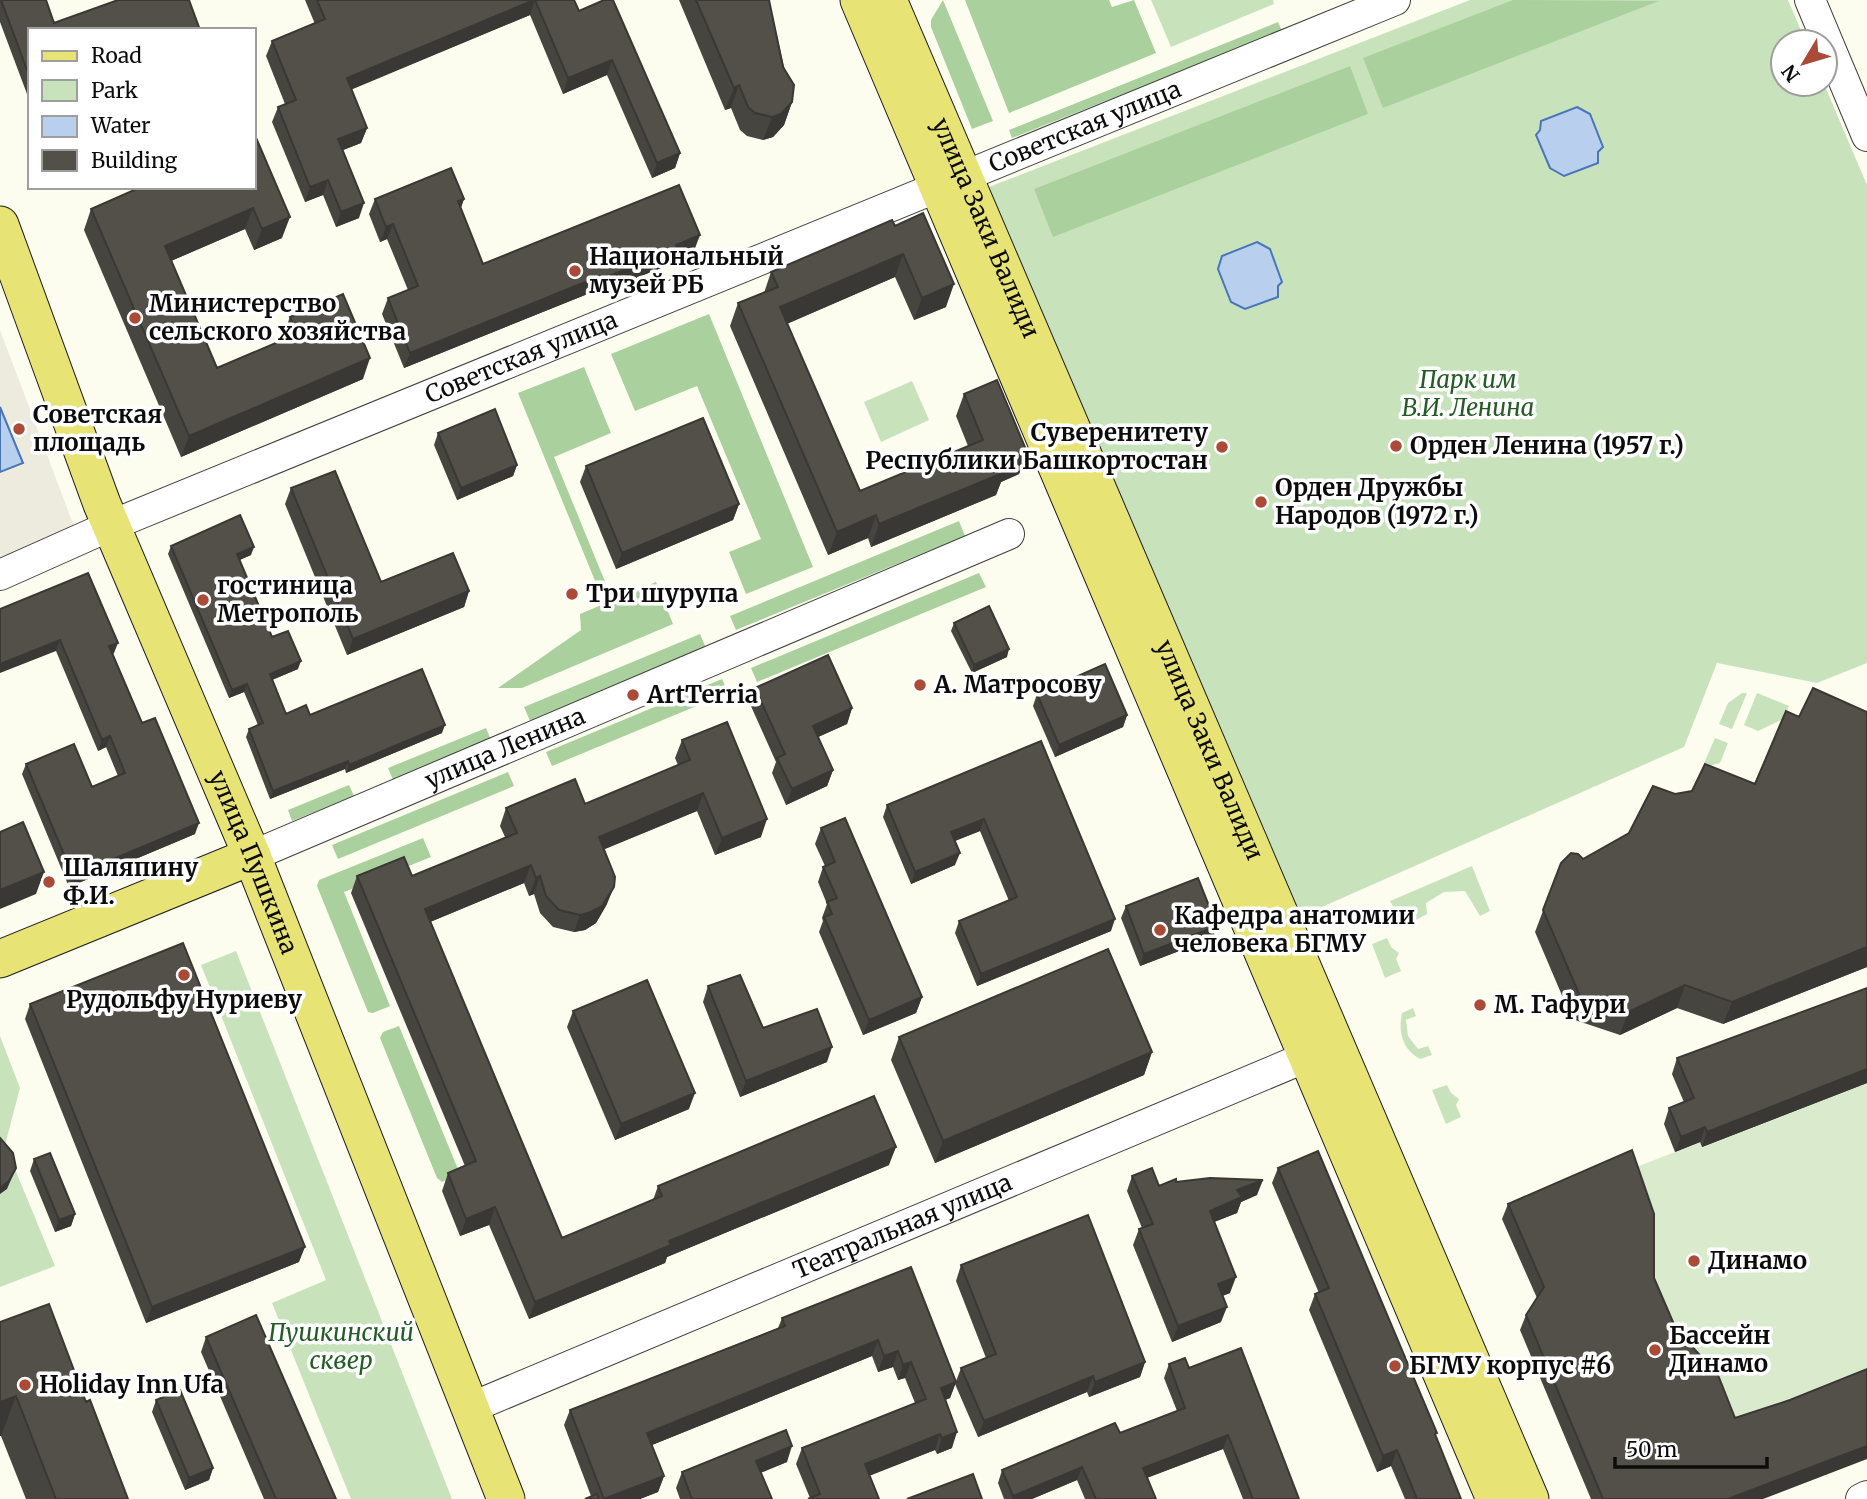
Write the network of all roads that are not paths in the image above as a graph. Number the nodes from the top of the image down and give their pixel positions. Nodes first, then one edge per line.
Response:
1 (859, 0) edge
2 (888, 0) edge
3 (1395, 0) edge
4 (1810, 0) edge
5 (1867, 136) edge
6 (952, 181) junction
7 (0, 225) edge
8 (112, 525) junction
9 (1009, 534) dead end
10 (0, 575) edge
11 (252, 856) junction
12 (0, 958) edge
13 (1322, 1050) junction
14 (470, 1408) junction
15 (1867, 1496) edge
16 (506, 1499) edge
17 (1495, 1499) edge
18 (1530, 1499) edge
19 (1861, 1499) edge

1 - 6 main road, улица Заки Валиди
2 - 6 main road, улица Заки Валиди
3 - 6 street, Советская улица
4 - 5 street
6 - 8 street, Советская улица
6 - 13 main road, улица Заки Валиди
7 - 8 main road, улица Пушкина
8 - 10 street, Советская улица
8 - 11 main road, улица Пушкина
9 - 11 street, улица Ленина
11 - 12 main road, улица Ленина
11 - 14 main road, улица Пушкина
13 - 14 street, Театральная улица
13 - 17 main road, улица Заки Валиди
13 - 18 main road, улица Заки Валиди
14 - 16 main road, улица Пушкина
15 - 19 street

